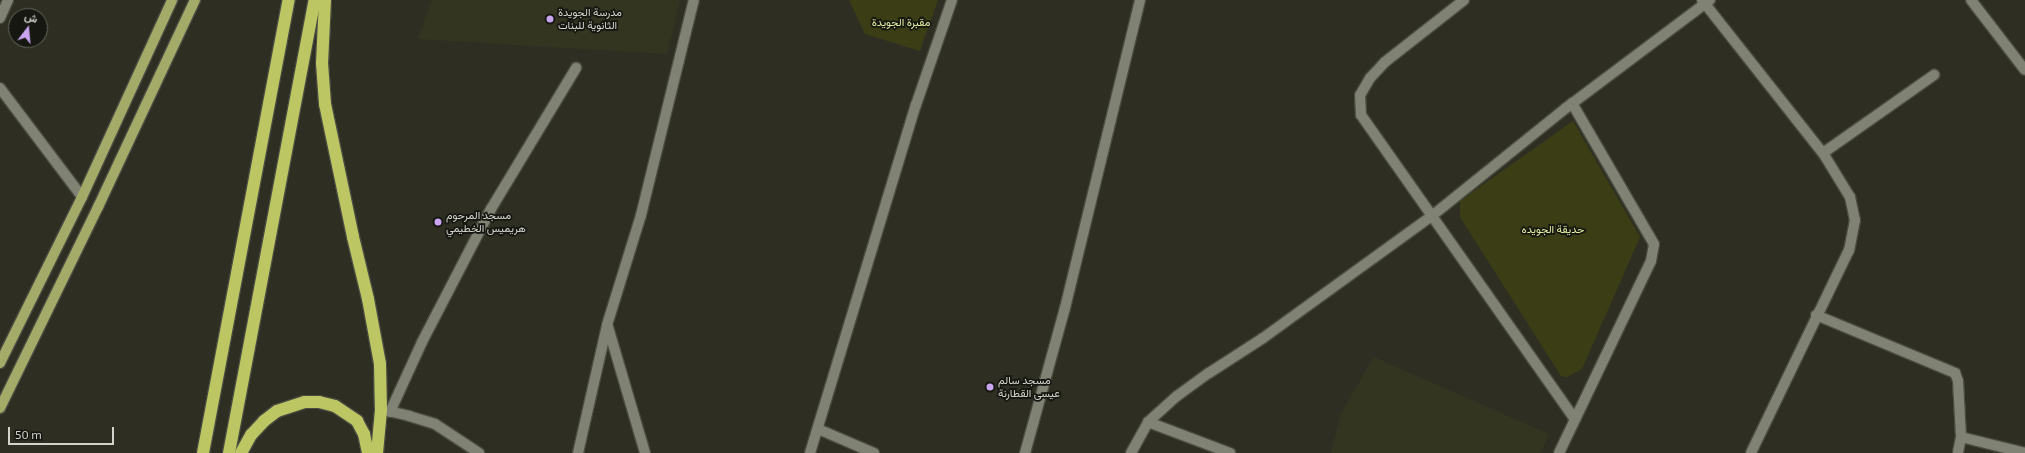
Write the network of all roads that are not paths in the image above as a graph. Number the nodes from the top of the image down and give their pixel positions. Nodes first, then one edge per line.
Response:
1 (8, 0) edge
2 (172, 0) edge
3 (195, 0) edge
4 (289, 0) edge
5 (316, 0) edge
6 (325, 0) edge
7 (694, 0) edge
8 (952, 0) edge
9 (1140, 0) edge
10 (1464, 0) edge
11 (1972, 0) edge
12 (1706, 1) edge
13 (0, 18) edge
14 (576, 68) dead end
15 (2025, 70) edge
16 (1934, 75) dead end
17 (0, 88) edge
18 (1572, 103) junction
19 (1823, 153) junction
20 (82, 197) junction
21 (1433, 215) junction
22 (1816, 315) junction
23 (607, 326) junction
24 (0, 363) edge
25 (0, 408) edge
26 (386, 411) junction
27 (1575, 419) junction
28 (1148, 422) junction
29 (818, 430) junction
30 (1961, 437) junction
31 (202, 453) edge
32 (229, 453) edge
33 (241, 453) edge
34 (368, 453) edge
35 (377, 453) edge
36 (479, 453) edge
37 (578, 453) edge
38 (645, 453) edge
39 (810, 453) edge
40 (874, 453) edge
41 (1025, 453) edge
42 (1131, 453) edge
43 (1230, 453) edge
44 (1559, 453) edge
45 (1751, 453) edge
46 (1958, 453) edge
47 (2025, 453) edge

1 - 13 street
2 - 20 main road
3 - 25 main road
4 - 31 highway
5 - 32 highway
6 - 26 highway
7 - 23 street
8 - 29 street
9 - 41 street
10 - 21 street
11 - 15 street
12 - 18 street
12 - 19 street
14 - 26 street
16 - 19 street
17 - 20 street
18 - 21 street
18 - 27 street
19 - 22 street
20 - 24 main road
21 - 27 street
21 - 28 street
22 - 30 street
22 - 45 street
23 - 37 street
23 - 38 street
26 - 35 highway
26 - 36 street
27 - 44 street
28 - 42 street
28 - 43 street
29 - 39 street
29 - 40 street
30 - 46 street
30 - 47 street
33 - 34 highway

